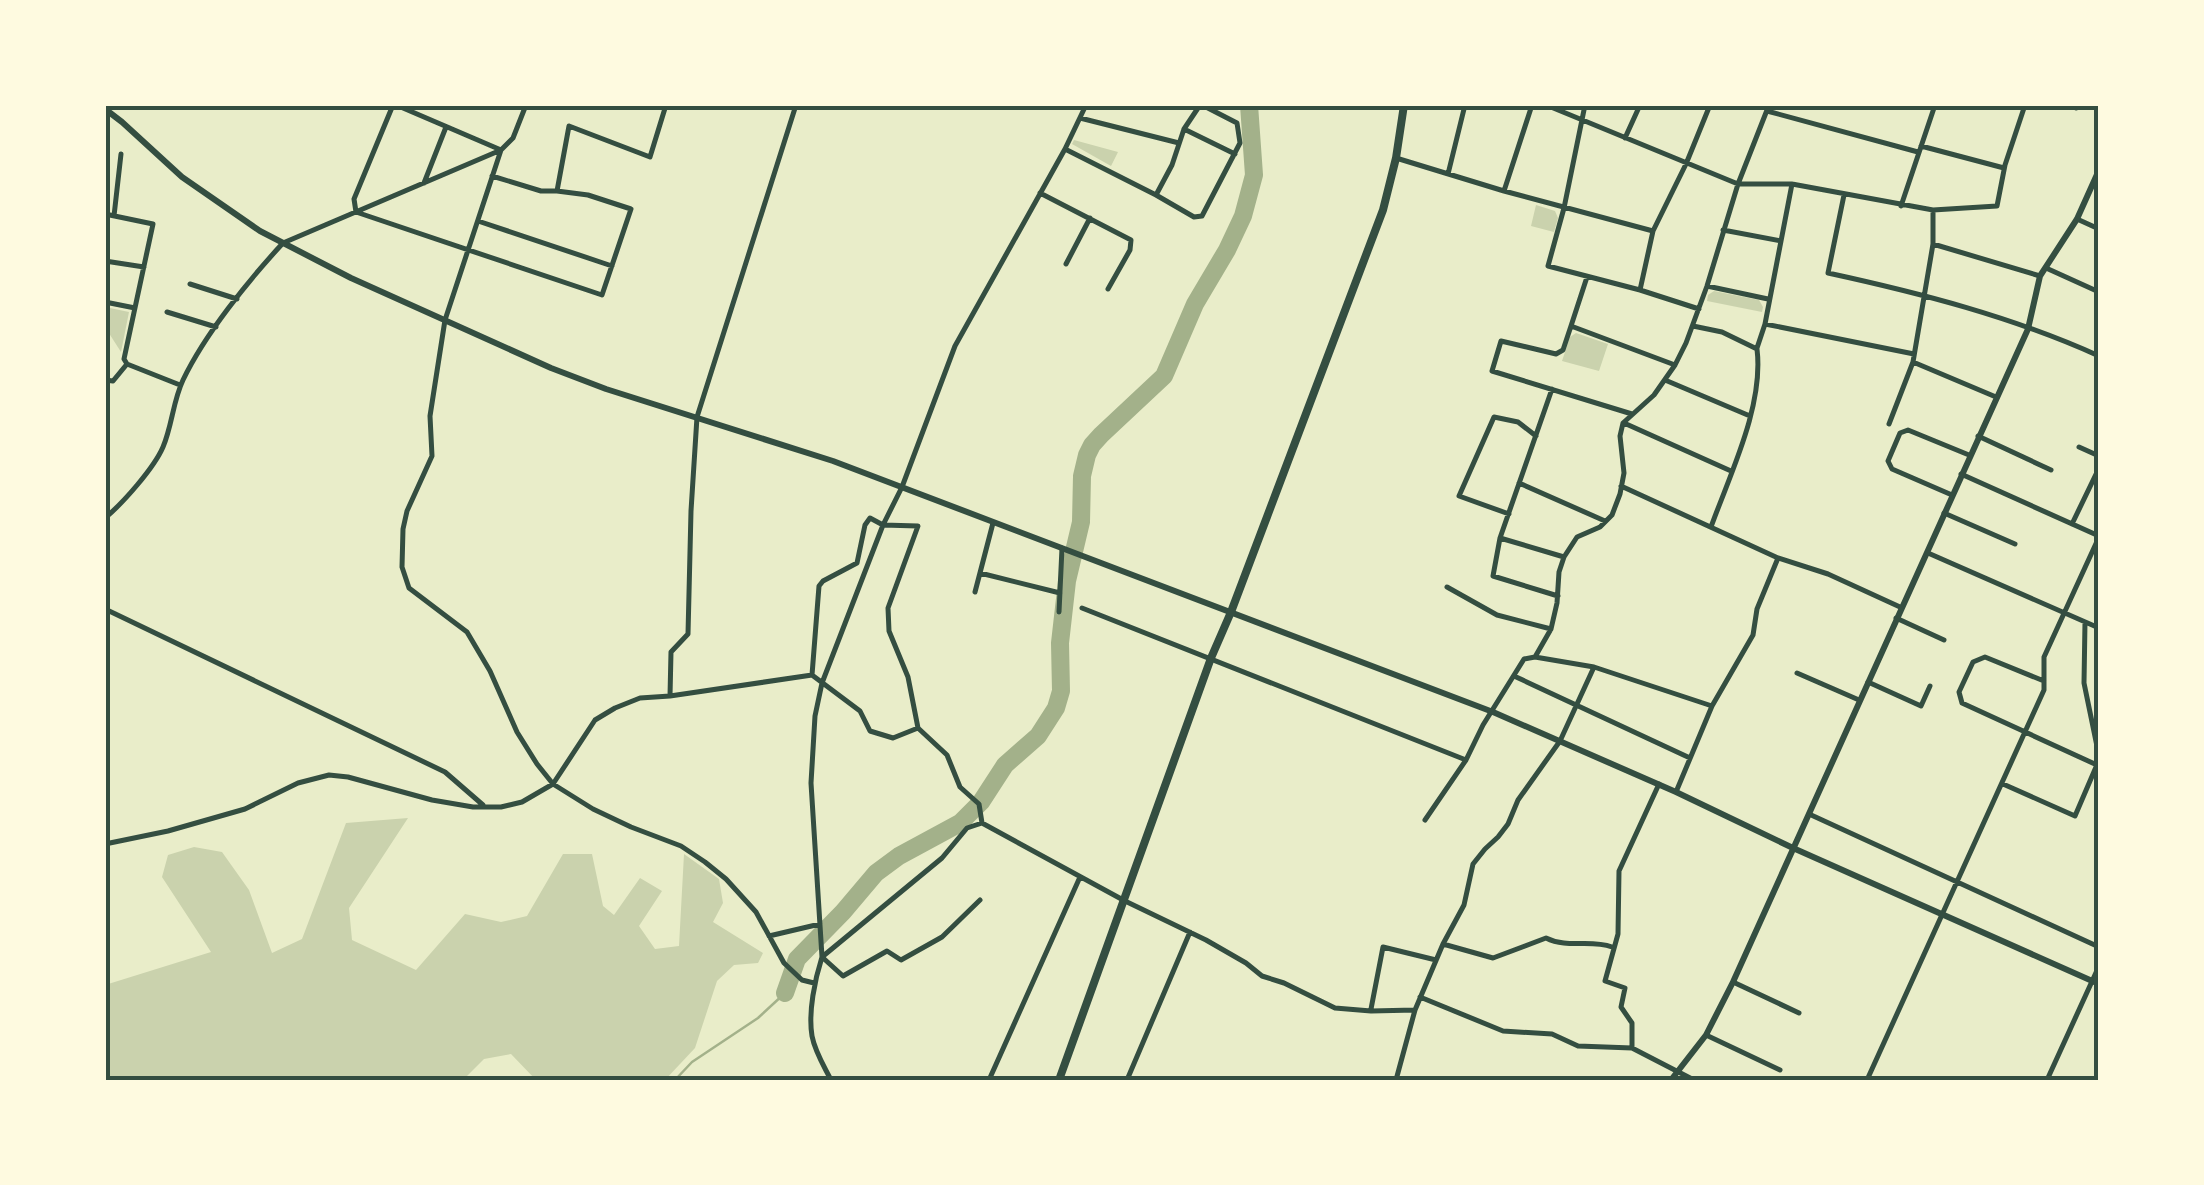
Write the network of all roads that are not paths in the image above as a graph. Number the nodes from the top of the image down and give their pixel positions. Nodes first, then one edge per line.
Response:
1 (394, 105) edge
2 (526, 105) edge
3 (666, 105) edge
4 (796, 105) edge
5 (1086, 105) edge
6 (1201, 105) edge
7 (1404, 105) edge
8 (1465, 105) edge
9 (1532, 105) edge
10 (1546, 105) edge
11 (1585, 105) edge
12 (1640, 105) edge
13 (1710, 105) edge
14 (1935, 105) edge
15 (2024, 105) edge
16 (1768, 108) edge
17 (105, 109) edge
18 (1080, 118) junction
19 (1583, 120) junction
20 (446, 127) junction
21 (1184, 129) junction
22 (1625, 138) junction
23 (1179, 143) junction
24 (1065, 149) junction
25 (1920, 149) junction
26 (501, 150) junction
27 (121, 154) dead end
28 (1235, 154) junction
29 (1396, 158) junction
30 (1686, 164) junction
31 (2004, 168) junction
32 (2099, 170) edge
33 (1448, 174) junction
34 (492, 176) junction
35 (424, 183) junction
36 (1738, 184) junction
37 (1792, 184) junction
38 (2095, 189) edge
39 (557, 191) junction
40 (1504, 191) junction
41 (1040, 192) junction
42 (1156, 195) junction
43 (1844, 195) junction
44 (1901, 206) junction
45 (1564, 208) junction
46 (1933, 210) junction
47 (356, 212) junction
48 (105, 214) edge
49 (114, 216) junction
50 (1090, 218) junction
51 (2077, 219) junction
52 (478, 221) junction
53 (2099, 229) edge
54 (1723, 230) junction
55 (1653, 231) junction
56 (1780, 240) junction
57 (283, 244) junction
58 (1933, 244) junction
59 (468, 251) junction
60 (105, 261) edge
61 (1066, 264) dead end
62 (612, 266) junction
63 (144, 267) junction
64 (2046, 268) junction
65 (1587, 276) junction
66 (2040, 276) junction
67 (190, 284) dead end
68 (1707, 286) junction
69 (1108, 288) dead end
70 (1640, 290) junction
71 (2099, 292) edge
72 (1923, 294) junction
73 (237, 299) junction
74 (1769, 299) junction
75 (105, 302) edge
76 (135, 308) junction
77 (1699, 309) junction
78 (167, 312) dead end
79 (445, 320) junction
80 (1764, 324) junction
81 (1571, 326) junction
82 (1693, 326) junction
83 (216, 328) junction
84 (2028, 329) junction
85 (1756, 349) junction
86 (2099, 356) edge
87 (1914, 358) junction
88 (128, 364) junction
89 (1675, 365) junction
90 (105, 380) edge
91 (1665, 380) junction
92 (180, 385) junction
93 (1552, 389) junction
94 (1996, 397) junction
95 (1632, 414) junction
96 (1750, 416) junction
97 (697, 418) junction
98 (1623, 423) junction
99 (1890, 424) dead end
100 (1536, 436) junction
101 (1978, 436) junction
102 (2079, 448) dead end
103 (1970, 456) junction
104 (2099, 456) edge
105 (2099, 468) edge
106 (2051, 470) dead end
107 (1731, 471) junction
108 (1961, 474) junction
109 (1520, 483) junction
110 (1622, 486) junction
111 (902, 487) junction
112 (1952, 495) junction
113 (1944, 513) junction
114 (1509, 514) junction
115 (105, 518) edge
116 (1606, 521) junction
117 (993, 523) junction
118 (2072, 524) junction
119 (883, 525) junction
120 (1711, 527) junction
121 (2099, 537) edge
122 (1500, 538) junction
123 (2015, 544) dead end
124 (1065, 549) junction
125 (1926, 552) junction
126 (1564, 557) junction
127 (1778, 558) junction
128 (980, 572) junction
129 (1446, 588) dead end
130 (975, 592) dead end
131 (1060, 593) junction
132 (1558, 596) junction
133 (1082, 608) dead end
134 (1900, 608) junction
135 (105, 609) edge
136 (1059, 612) dead end
137 (1231, 612) junction
138 (2064, 612) junction
139 (1896, 618) junction
140 (2086, 622) junction
141 (2099, 628) edge
142 (1551, 630) junction
143 (1944, 640) dead end
144 (1535, 656) junction
145 (1211, 658) junction
146 (1594, 667) junction
147 (1797, 673) dead end
148 (812, 676) junction
149 (1514, 676) junction
150 (2044, 681) junction
151 (822, 682) junction
152 (1868, 682) junction
153 (1930, 686) dead end
154 (670, 696) junction
155 (1859, 700) junction
156 (1577, 705) junction
157 (1712, 706) junction
158 (1493, 712) junction
159 (918, 728) junction
160 (2026, 731) junction
161 (1560, 741) junction
162 (1690, 758) junction
163 (1466, 760) junction
164 (2098, 760) edge
165 (553, 784) junction
166 (1659, 784) junction
167 (2003, 784) junction
168 (1676, 792) junction
169 (486, 807) junction
170 (1809, 814) junction
171 (1425, 820) dead end
172 (982, 823) junction
173 (105, 844) edge
174 (1793, 848) junction
175 (1080, 876) junction
176 (1957, 883) junction
177 (980, 900) dead end
178 (1124, 902) junction
179 (1943, 915) junction
180 (820, 924) junction
181 (1190, 932) junction
182 (769, 936) junction
183 (1444, 944) junction
184 (2099, 947) edge
185 (1614, 948) junction
186 (822, 957) junction
187 (1436, 960) junction
188 (2099, 966) edge
189 (1733, 982) junction
190 (2096, 982) edge
191 (814, 983) junction
192 (1420, 996) junction
193 (1371, 1010) junction
194 (1414, 1010) junction
195 (1799, 1013) dead end
196 (1706, 1035) junction
197 (1632, 1048) junction
198 (1780, 1070) dead end
199 (1676, 1072) junction
200 (831, 1080) edge
201 (989, 1080) edge
202 (1059, 1080) edge
203 (1127, 1080) edge
204 (1396, 1080) edge
205 (1671, 1080) edge
206 (1694, 1080) edge
207 (1868, 1080) edge
208 (2048, 1080) edge

1 - 20 street
1 - 47 street
2 - 26 street
3 - 39 street
4 - 97 street
5 - 18 street
6 - 21 street
6 - 28 street
7 - 29 main road
8 - 33 street
9 - 40 street
10 - 19 street
11 - 19 street
12 - 22 street
13 - 30 street
14 - 25 street
15 - 31 street
16 - 25 street
16 - 36 street
17 - 57 street
18 - 23 street
18 - 24 street
19 - 22 street
19 - 45 street
20 - 26 street
20 - 35 street
21 - 23 street
21 - 28 street
22 - 30 street
23 - 42 street
24 - 41 street
24 - 42 street
25 - 31 street
25 - 44 street
26 - 34 street
26 - 35 street
27 - 49 street
28 - 42 street
29 - 33 street
29 - 137 main road
30 - 36 street
30 - 55 street
31 - 46 street
32 - 38 street
33 - 40 street
34 - 39 street
34 - 52 street
35 - 47 street
36 - 37 street
36 - 54 street
37 - 43 street
37 - 56 street
38 - 51 street
39 - 62 street
40 - 45 street
41 - 50 street
41 - 111 street
43 - 44 street
43 - 72 street
44 - 46 street
45 - 55 street
45 - 65 street
46 - 58 street
47 - 57 street
47 - 59 street
48 - 49 street
49 - 63 street
50 - 61 street
50 - 69 street
51 - 53 street
51 - 64 street
52 - 59 street
52 - 62 street
54 - 56 street
54 - 68 street
55 - 70 street
56 - 74 street
57 - 73 street
57 - 79 street
58 - 66 street
58 - 72 street
59 - 62 street
59 - 79 street
60 - 63 street
63 - 76 street
64 - 66 street
64 - 71 street
65 - 70 street
65 - 81 street
66 - 84 street
67 - 73 street
68 - 74 street
68 - 77 street
70 - 77 street
72 - 84 street
72 - 87 street
73 - 83 street
74 - 80 street
75 - 76 street
76 - 88 street
77 - 82 street
78 - 83 street
79 - 97 street
79 - 165 street
80 - 85 street
80 - 87 street
81 - 89 street
81 - 93 street
82 - 85 street
82 - 89 street
83 - 92 street
84 - 86 street
84 - 94 street
85 - 96 street
87 - 94 street
87 - 99 street
88 - 90 street
88 - 92 street
89 - 91 street
91 - 95 street
91 - 96 street
92 - 115 street
93 - 95 street
93 - 100 street
94 - 101 street
95 - 98 street
96 - 107 street
97 - 111 street
97 - 154 street
98 - 107 street
98 - 110 street
100 - 109 street
100 - 114 street
101 - 103 street
101 - 106 street
102 - 104 street
103 - 108 street
103 - 112 street
105 - 118 street
107 - 120 street
108 - 112 street
108 - 118 street
109 - 114 street
109 - 116 street
110 - 116 street
110 - 120 street
111 - 117 street
111 - 119 street
112 - 113 street
113 - 123 street
113 - 125 street
114 - 122 street
116 - 126 street
117 - 124 street
117 - 128 street
118 - 121 street
119 - 148 street
119 - 151 street
119 - 159 street
120 - 127 street
121 - 138 street
122 - 126 street
122 - 132 street
124 - 131 street
124 - 137 street
125 - 134 street
125 - 138 street
126 - 132 street
127 - 134 street
127 - 157 street
128 - 130 street
128 - 131 street
129 - 142 street
131 - 136 street
132 - 142 street
133 - 145 street
134 - 139 street
135 - 169 street
137 - 145 main road
137 - 158 street
138 - 140 street
138 - 150 street
139 - 143 street
139 - 152 street
140 - 141 street
140 - 164 street
142 - 144 street
144 - 146 street
144 - 149 street
145 - 163 street
145 - 178 main road
146 - 156 street
146 - 157 street
147 - 155 street
148 - 151 street
148 - 154 street
149 - 156 street
149 - 158 street
150 - 160 street
150 - 160 street
151 - 159 street
151 - 180 street
152 - 153 street
152 - 155 street
154 - 165 street
155 - 170 street
156 - 161 street
156 - 162 street
157 - 162 street
158 - 161 street
158 - 163 street
159 - 172 street
160 - 164 street
160 - 167 street
161 - 166 street
161 - 183 street
162 - 168 street
163 - 171 street
164 - 167 street
165 - 169 street
165 - 182 street
166 - 168 street
166 - 185 street
167 - 176 street
168 - 174 street
169 - 173 street
170 - 174 street
170 - 176 street
172 - 175 street
172 - 186 street
174 - 179 street
174 - 189 street
175 - 178 street
175 - 201 street
176 - 179 street
176 - 184 street
177 - 186 street
178 - 181 street
178 - 202 main road
179 - 190 street
179 - 207 street
180 - 182 street
180 - 186 street
181 - 193 street
181 - 203 street
182 - 191 street
183 - 185 street
183 - 187 street
185 - 197 street
186 - 191 street
187 - 192 street
187 - 193 street
188 - 190 street
189 - 195 street
189 - 196 street
190 - 208 street
191 - 200 street
192 - 194 street
192 - 197 street
193 - 194 street
194 - 204 street
196 - 198 street
196 - 199 street
197 - 199 street
199 - 205 street
199 - 206 street

